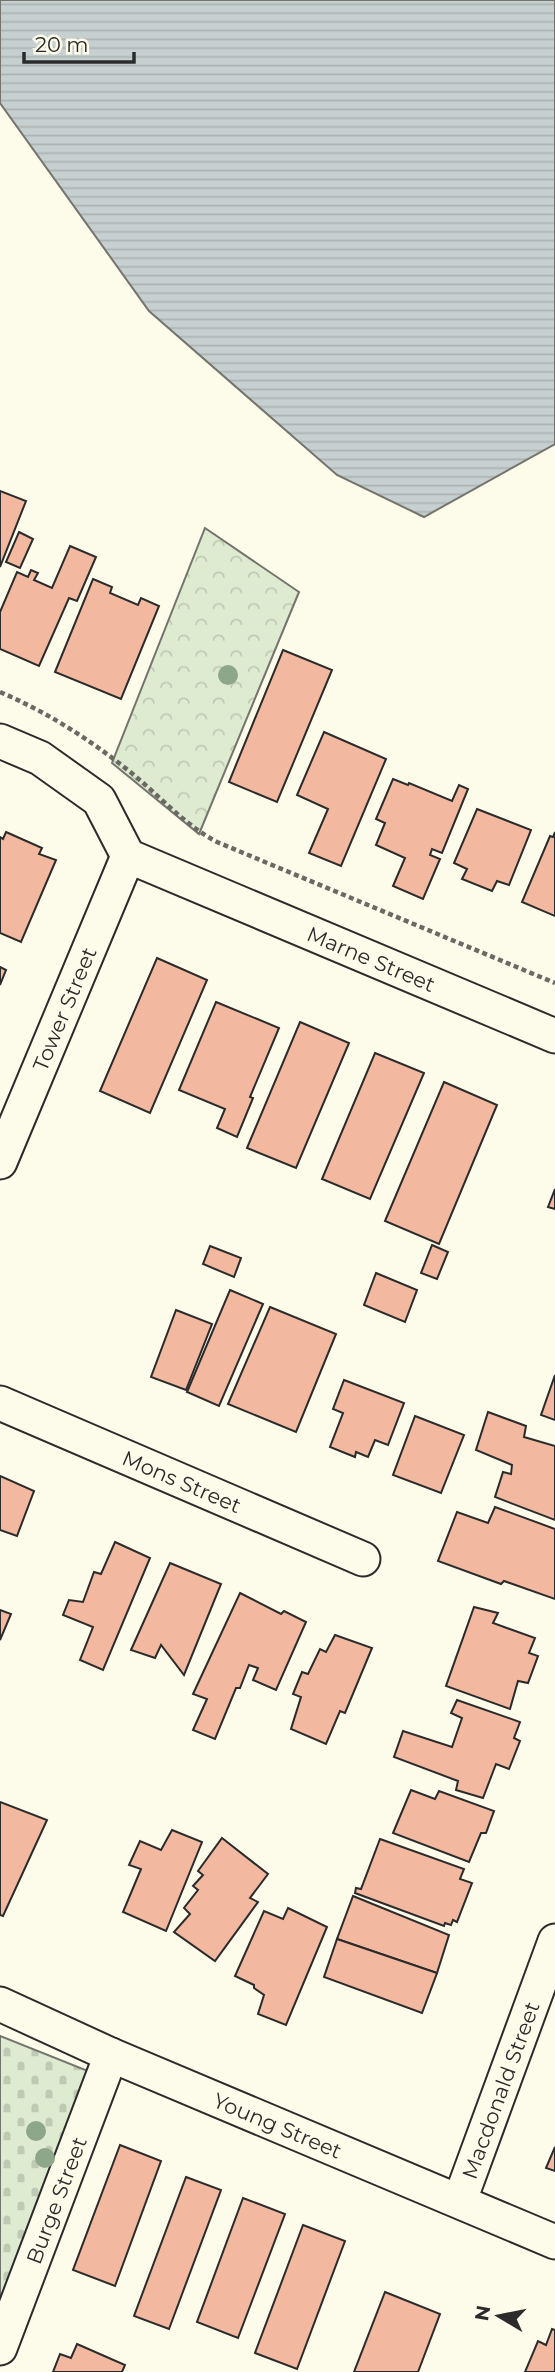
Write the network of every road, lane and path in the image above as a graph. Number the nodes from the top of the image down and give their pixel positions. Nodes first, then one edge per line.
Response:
1 (0, 692) edge
2 (0, 741) edge
3 (128, 856) junction
4 (555, 983) edge
5 (555, 1036) edge
6 (0, 1162) edge
7 (0, 1403) edge
8 (363, 1559) dead end
9 (555, 1941) edge
10 (0, 2004) edge
11 (111, 2055) junction
12 (460, 2200) junction
13 (555, 2242) edge
14 (0, 2348) edge

1 - 4 path
2 - 3 street
3 - 5 street, Marne Street
3 - 6 street, Tower Street
7 - 8 street, Mons Street
9 - 12 street, Macdonald Street
10 - 11 street, Young Street
11 - 12 street, Young Street
11 - 14 street, Burge Street
12 - 13 street, Young Street

